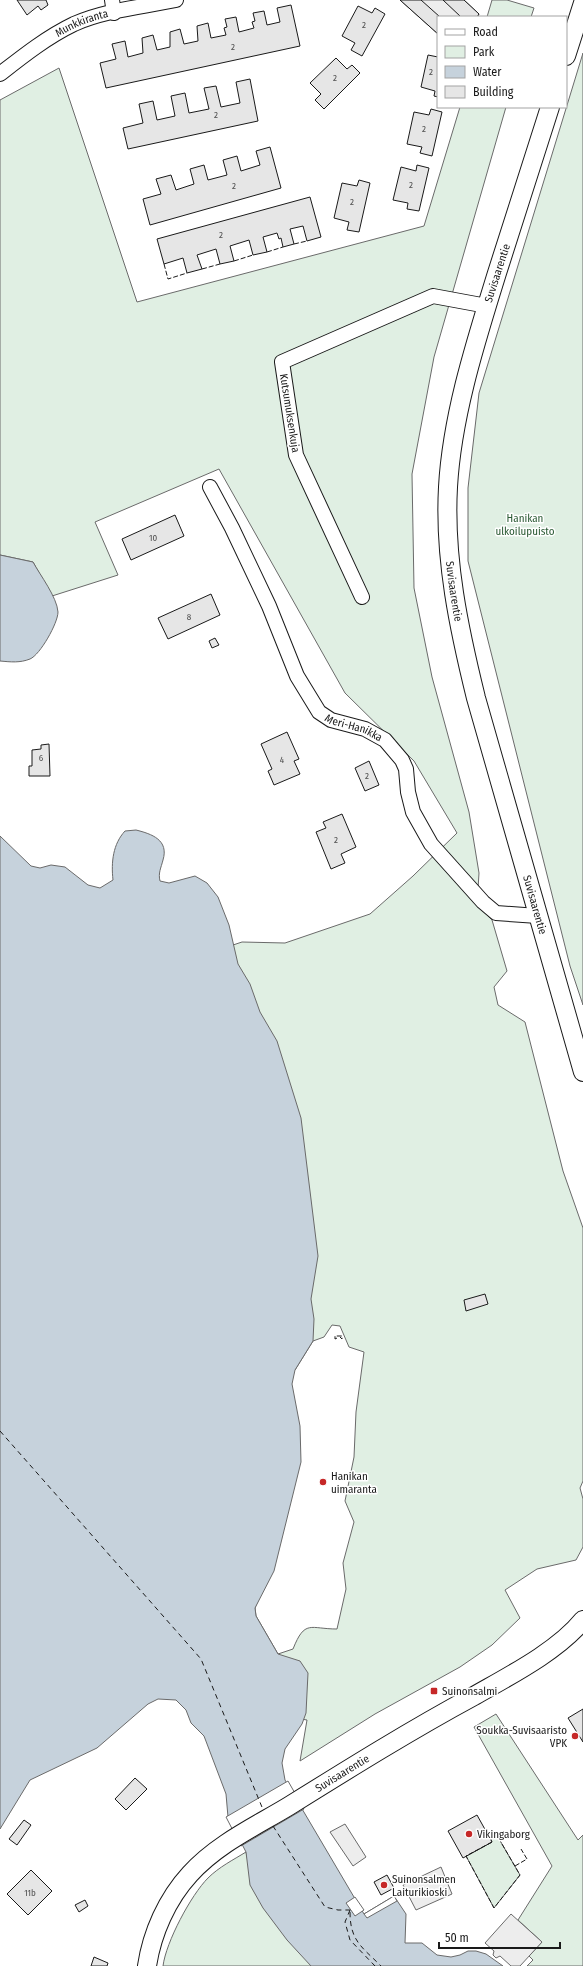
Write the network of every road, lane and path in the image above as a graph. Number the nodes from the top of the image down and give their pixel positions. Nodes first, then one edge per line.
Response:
1 (176, 0) edge
2 (583, 3) edge
3 (113, 6) edge
4 (567, 53) edge
5 (0, 74) edge
6 (550, 108) edge
7 (487, 306) junction
8 (210, 487) dead end
9 (362, 597) dead end
10 (538, 916) junction
11 (583, 1072) edge
12 (583, 1620) edge
13 (147, 1966) edge

1 - 3 street, Munkkiranta
2 - 4 street
3 - 5 street, Munkkiranta
6 - 7 street, Suvisaarentie
7 - 9 street, Kutsumuksenkuja
7 - 10 street, Suvisaarentie
8 - 10 street, Meri-Hanikka
10 - 11 street, Suvisaarentie
12 - 13 street, Suvisaarentie

